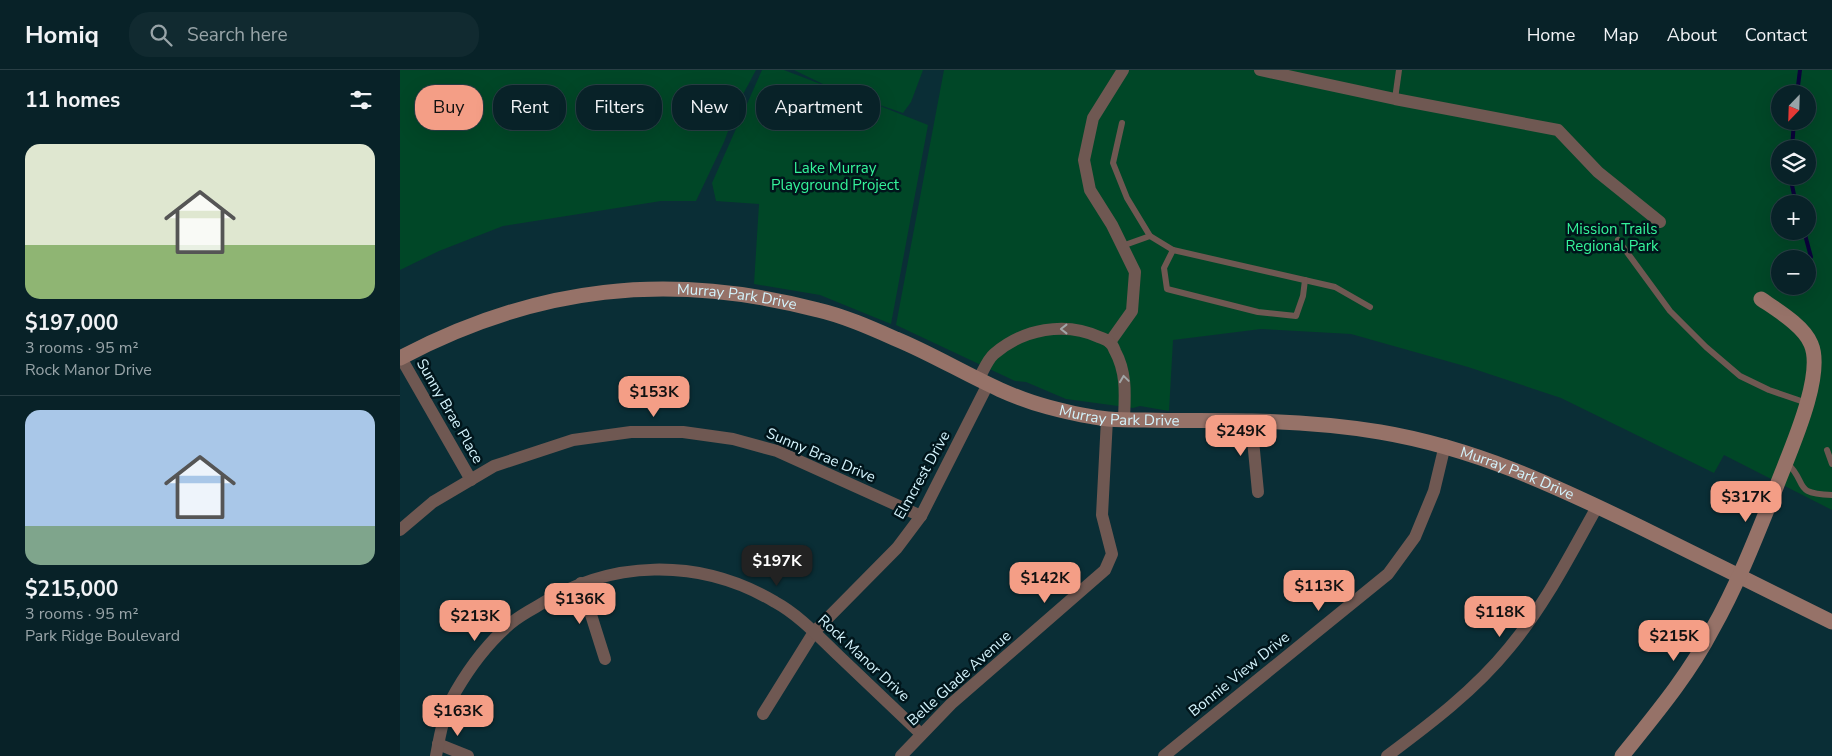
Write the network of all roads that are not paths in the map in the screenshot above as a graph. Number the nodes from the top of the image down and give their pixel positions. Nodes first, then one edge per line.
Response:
1 (1123, 70) edge
2 (1260, 70) edge
3 (1399, 70) edge
4 (1395, 99) junction
5 (1122, 124) dead end
6 (1660, 222) dead end
7 (1150, 236) junction
8 (1618, 240) dead end
9 (1122, 246) junction
10 (1172, 250) junction
11 (1305, 280) junction
12 (1762, 299) dead end
13 (1370, 307) dead end
14 (1110, 342) junction
15 (400, 358) edge
16 (983, 382) junction
17 (1807, 403) junction
18 (1107, 419) junction
19 (1124, 419) junction
20 (1254, 421) junction
21 (1446, 445) junction
22 (1827, 450) dead end
23 (1786, 462) junction
24 (1832, 464) edge
25 (471, 480) junction
26 (1258, 492) dead end
27 (1831, 493) edge
28 (1597, 507) junction
29 (921, 516) junction
30 (400, 530) edge
31 (1738, 575) junction
32 (581, 583) junction
33 (1832, 622) edge
34 (814, 632) junction
35 (605, 659) dead end
36 (763, 714) dead end
37 (921, 734) junction
38 (437, 750) edge
39 (468, 756) edge
40 (901, 756) edge
41 (1164, 756) edge
42 (1387, 756) edge
43 (1622, 756) edge

1 - 9 street
2 - 4 street
3 - 4 lane
4 - 6 street
5 - 7 lane
7 - 9 lane
7 - 10 lane
8 - 17 lane
9 - 14 street
10 - 11 lane
10 - 11 lane
11 - 13 lane
12 - 17 street
14 -> 16 street, Elmcrest Drive
19 -> 14 street
15 - 16 street, Murray Park Drive
15 - 25 street, Sunny Brae Place
16 - 18 street, Murray Park Drive
16 - 29 street, Elmcrest Drive
17 - 23 street
18 - 19 street, Murray Park Drive
18 - 37 street, Belle Glade Avenue
19 - 20 street, Murray Park Drive
20 - 21 street, Murray Park Drive
20 - 26 street
21 - 28 street, Murray Park Drive
21 - 41 street, Bonnie View Drive
22 - 24 lane
23 - 27 lane
23 - 31 street
25 - 29 street, Sunny Brae Drive
25 - 30 street, Sunny Brae Drive
28 - 31 street, Murray Park Drive
28 - 42 street
29 - 34 street, Elmcrest Drive
31 - 33 street, Murray Park Drive
31 - 43 street
32 - 34 street, Rock Manor Drive
32 - 35 street
32 - 38 street, Rock Manor Drive
34 - 36 street, Elmcrest Drive
34 - 37 street, Rock Manor Drive
37 - 40 street, Belle Glade Avenue
38 - 39 street

